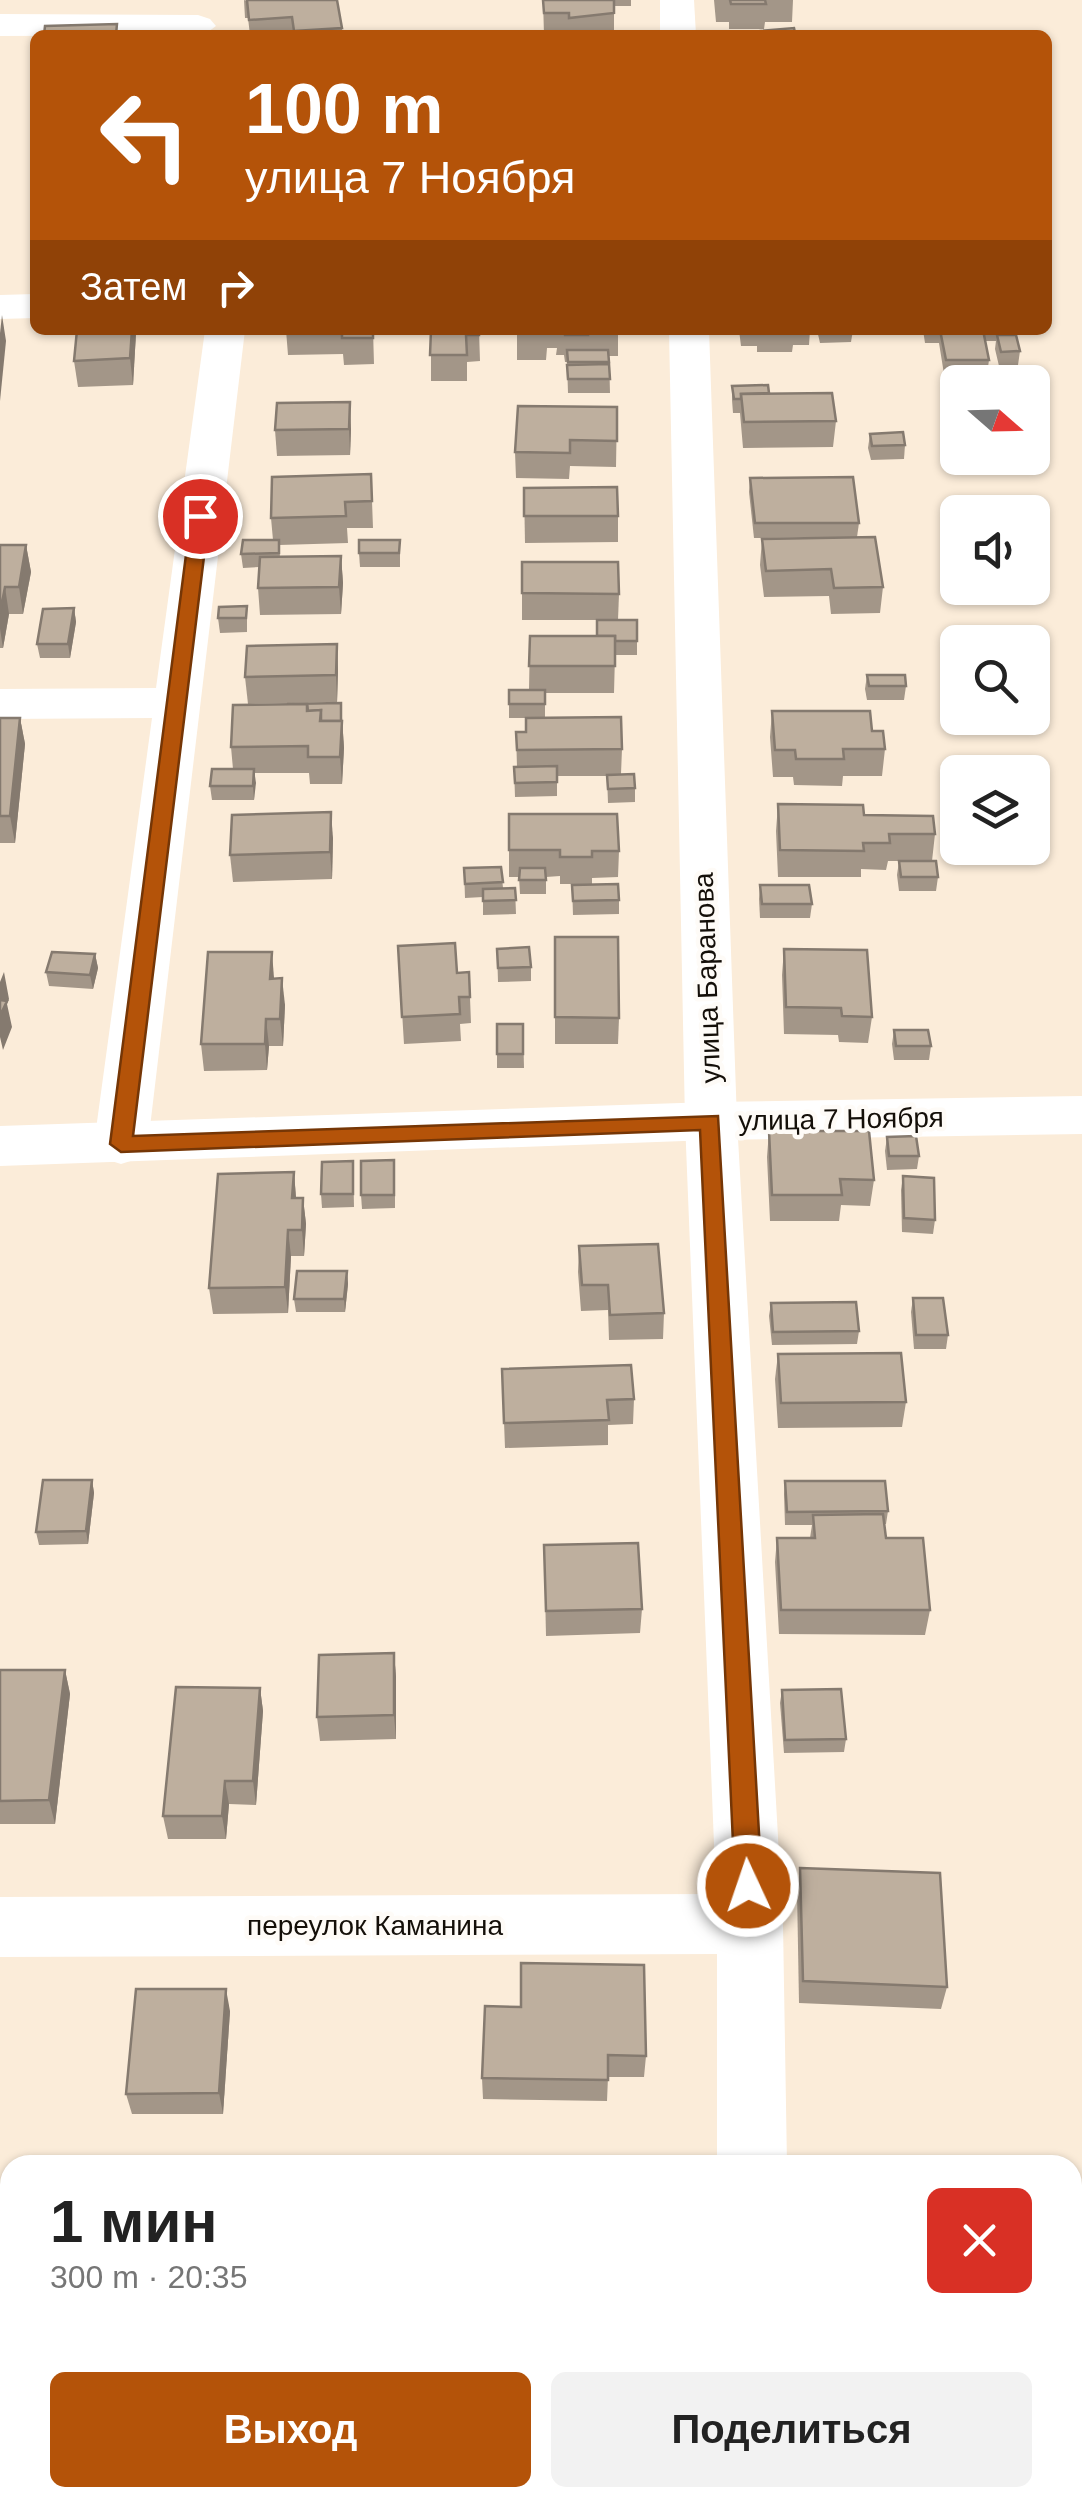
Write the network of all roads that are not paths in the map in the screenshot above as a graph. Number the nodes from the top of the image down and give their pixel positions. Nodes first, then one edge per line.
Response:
1 (677, 0) edge
2 (198, 20) edge
3 (0, 25) edge
4 (678, 30) edge
5 (30, 306) edge
6 (0, 307) edge
7 (224, 335) edge
8 (690, 335) edge
9 (175, 703) junction
10 (0, 704) edge
11 (1082, 1115) edge
12 (711, 1121) junction
13 (121, 1144) junction
14 (0, 1146) edge
15 (750, 1924) junction
16 (0, 1927) edge
17 (752, 2155) edge

1 - 4 street
2 - 3 street
5 - 6 street
7 - 9 street
8 - 12 street, улица Баранова
9 - 10 street
9 - 13 street
11 - 12 street, улица 7 Ноября
12 - 13 street, улица 7 Ноября
12 - 15 street, улица Баранова
13 - 14 street, улица 7 Ноября
15 - 16 street, переулок Каманина
15 - 17 street, улица Баранова

